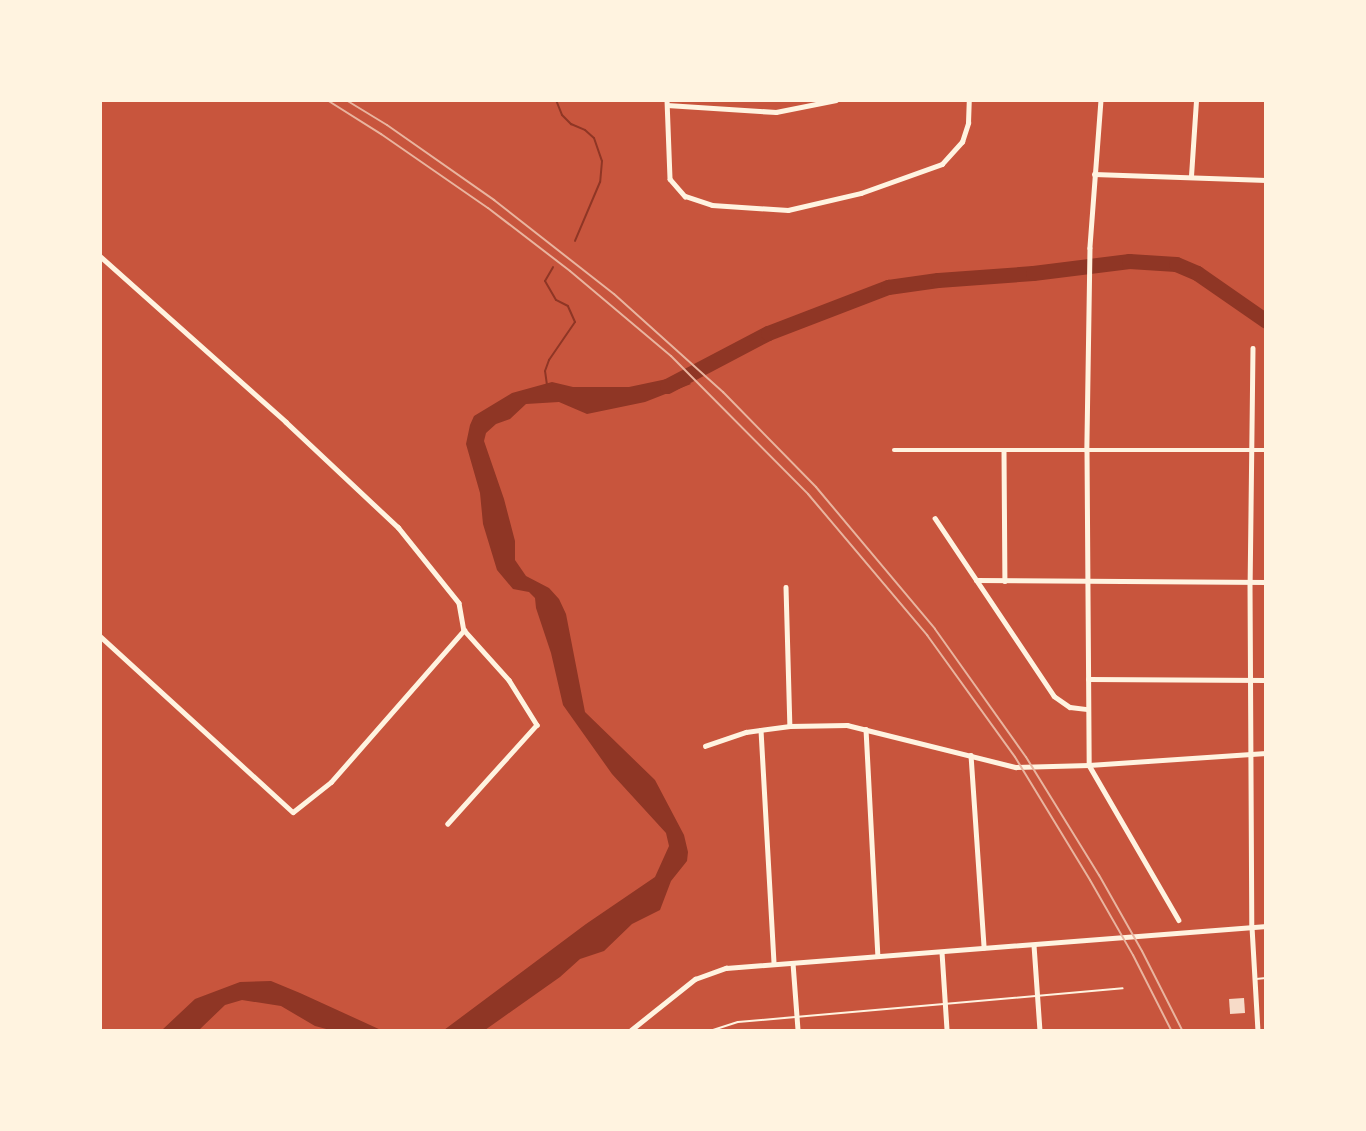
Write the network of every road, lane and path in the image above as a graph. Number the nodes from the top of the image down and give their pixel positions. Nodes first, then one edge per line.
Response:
1 (836, 100) edge
2 (969, 100) edge
3 (1101, 100) edge
4 (1196, 100) edge
5 (667, 103) edge
6 (1094, 174) junction
7 (1191, 176) junction
8 (1266, 180) edge
9 (100, 255) edge
10 (1253, 348) dead end
11 (894, 450) dead end
12 (1004, 450) junction
13 (1087, 450) junction
14 (1253, 450) junction
15 (1266, 450) edge
16 (935, 518) dead end
17 (976, 580) junction
18 (1005, 581) junction
19 (1089, 582) junction
20 (1250, 582) junction
21 (1266, 582) edge
22 (786, 587) dead end
23 (464, 630) junction
24 (100, 636) edge
25 (1088, 679) junction
26 (1252, 680) junction
27 (1266, 680) edge
28 (1087, 709) junction
29 (790, 726) junction
30 (866, 729) junction
31 (761, 730) junction
32 (705, 746) dead end
33 (1266, 753) edge
34 (1252, 754) junction
35 (971, 755) junction
36 (1089, 765) junction
37 (448, 824) dead end
38 (1179, 920) dead end
39 (1266, 926) edge
40 (1252, 927) junction
41 (1034, 945) junction
42 (984, 948) junction
43 (942, 952) junction
44 (879, 956) junction
45 (793, 963) junction
46 (774, 964) junction
47 (1266, 978) edge
48 (1255, 979) junction
49 (1123, 988) dead end
50 (1038, 995) junction
51 (945, 1004) junction
52 (797, 1017) junction
53 (631, 1030) edge
54 (713, 1030) edge
55 (798, 1030) edge
56 (947, 1030) edge
57 (1040, 1030) edge
58 (1257, 1030) edge
59 (1266, 1030) edge

1 - 5 street
2 - 5 street
3 - 6 street
4 - 7 street
6 - 7 street
6 - 13 street
7 - 8 street
9 - 23 street
10 - 14 street
11 - 12 street
12 - 13 street
12 - 18 street
13 - 14 street
13 - 19 street
14 - 15 street
14 - 20 street
16 - 17 street
17 - 18 street
17 - 28 street
18 - 19 street
19 - 20 street
19 - 25 street
20 - 21 street
20 - 26 street
22 - 29 street
23 - 24 street
23 - 37 street
25 - 26 street
25 - 28 street
26 - 27 street
26 - 34 street
28 - 36 street
29 - 30 street
29 - 31 street
30 - 35 street
30 - 44 street
31 - 32 street
31 - 46 street
33 - 34 street
34 - 36 street
34 - 40 street
35 - 36 street
35 - 42 street
36 - 38 street
39 - 40 street
40 - 41 street
40 - 48 street
41 - 42 street
41 - 50 street
42 - 43 street
43 - 44 street
43 - 51 street
44 - 45 street
45 - 46 street
45 - 52 street
46 - 53 street
47 - 48 lane
48 - 58 street
49 - 50 lane
50 - 51 lane
50 - 57 street
51 - 52 lane
51 - 56 street
52 - 54 lane
52 - 55 street
58 - 59 street

